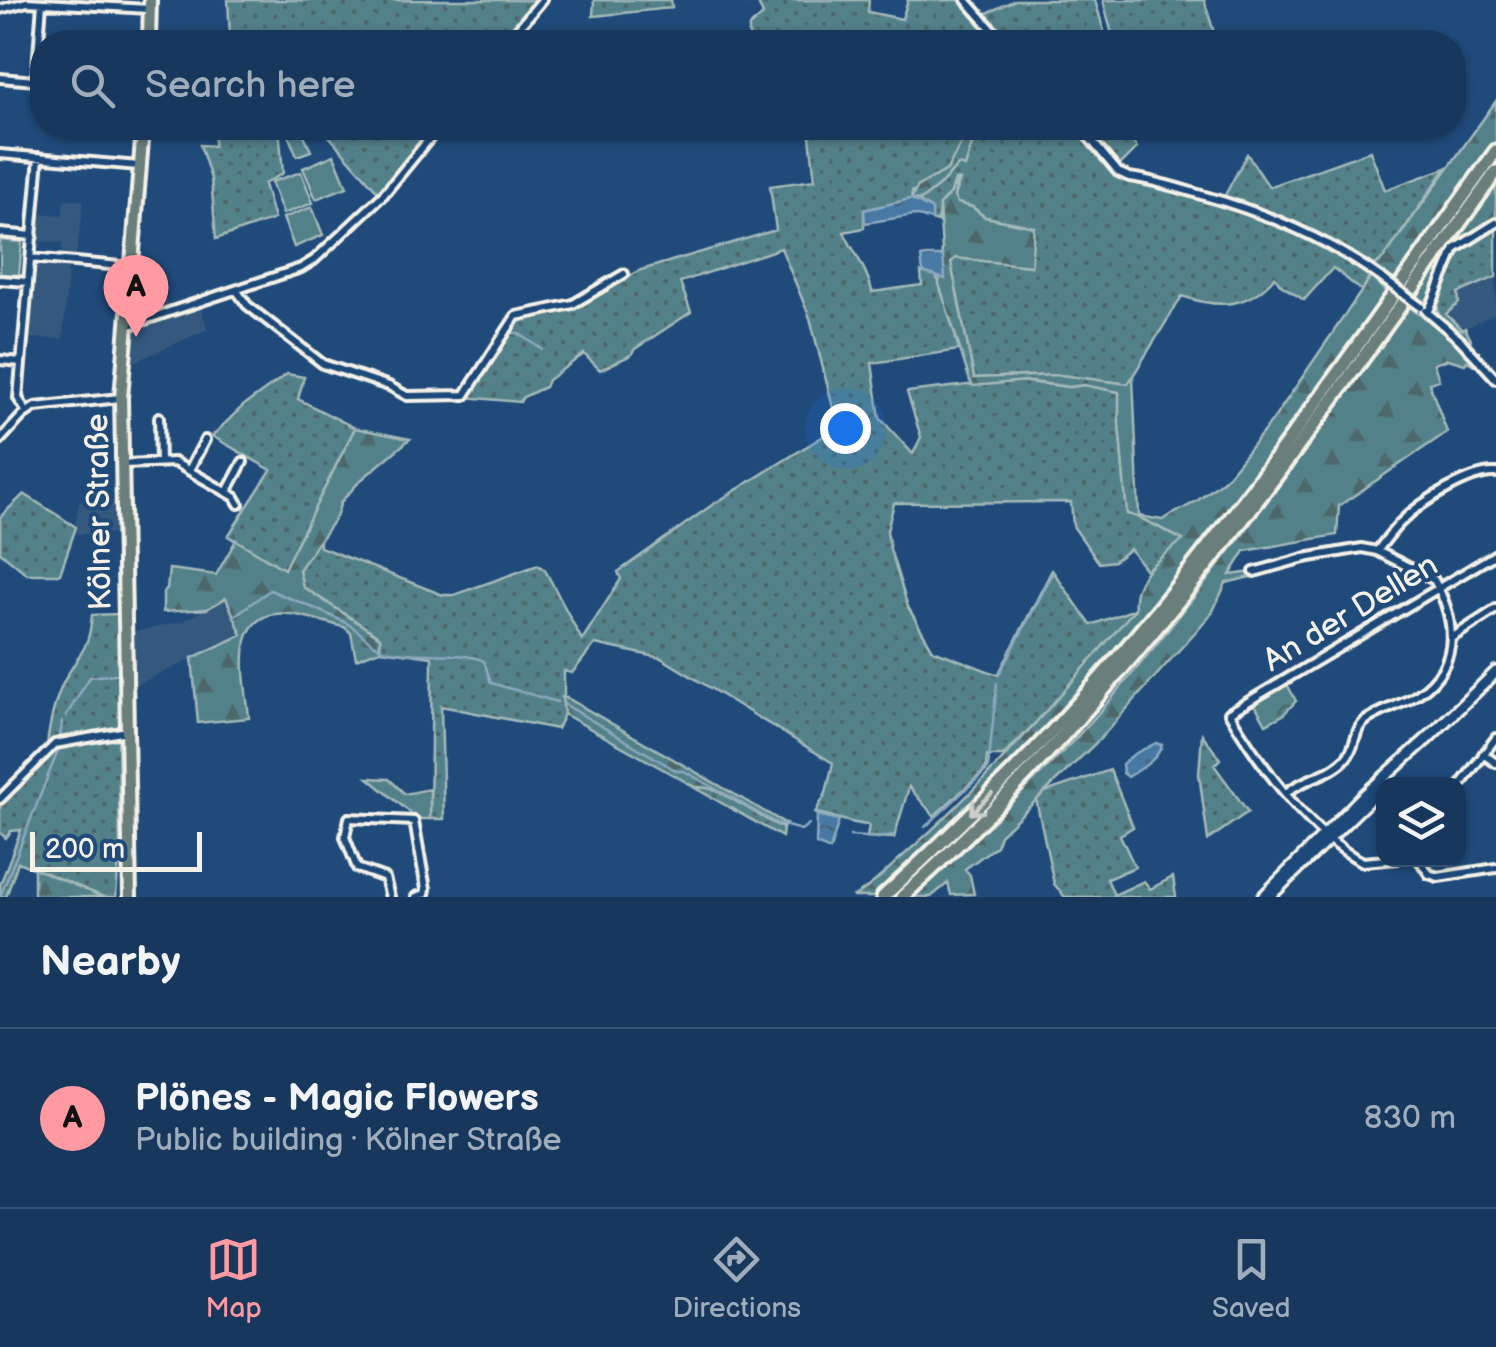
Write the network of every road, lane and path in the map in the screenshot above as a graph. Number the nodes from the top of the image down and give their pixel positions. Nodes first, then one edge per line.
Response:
1 (542, 0) edge
2 (966, 0) edge
3 (42, 3) junction
4 (150, 5) edge
5 (0, 8) edge
6 (40, 30) edge
7 (149, 30) edge
8 (517, 30) edge
9 (992, 30) edge
10 (0, 78) edge
11 (30, 81) edge
12 (141, 140) edge
13 (428, 140) edge
14 (1091, 140) edge
15 (1496, 151) edge
16 (0, 154) edge
17 (39, 158) junction
18 (140, 166) junction
19 (1496, 172) edge
20 (1496, 223) edge
21 (0, 233) edge
22 (33, 236) junction
23 (30, 258) junction
24 (132, 267) junction
25 (624, 274) dead end
26 (0, 280) edge
27 (28, 282) junction
28 (238, 291) junction
29 (1424, 310) junction
30 (127, 326) junction
31 (0, 360) edge
32 (21, 362) junction
33 (1496, 379) edge
34 (121, 398) junction
35 (26, 412) junction
36 (159, 416) dead end
37 (0, 440) edge
38 (206, 440) dead end
39 (243, 462) dead end
40 (160, 463) junction
41 (122, 464) junction
42 (189, 470) junction
43 (1496, 473) edge
44 (227, 492) junction
45 (239, 504) dead end
46 (1377, 551) junction
47 (1496, 554) edge
48 (1254, 572) dead end
49 (1438, 588) junction
50 (1496, 609) edge
51 (1453, 637) junction
52 (1496, 672) edge
53 (127, 731) junction
54 (1429, 737) junction
55 (1496, 738) edge
56 (1483, 754) junction
57 (1496, 763) edge
58 (1392, 777) edge
59 (1466, 777) edge
60 (1376, 792) edge
61 (1286, 793) junction
62 (0, 799) edge
63 (1327, 836) junction
64 (1376, 861) edge
65 (1425, 867) edge
66 (1496, 868) edge
67 (130, 897) edge
68 (390, 897) edge
69 (416, 897) edge
70 (883, 897) edge
71 (902, 897) edge
72 (1266, 897) edge

1 - 8 street
2 - 9 street
3 - 4 street
3 - 5 street
3 - 6 street
4 - 7 main road
10 - 11 street
12 - 18 main road, Kölner Straße
13 - 28 street
14 - 29 street, bridge
15 -> 70 highway
16 - 17 street
17 - 18 street
17 - 22 street
18 - 24 main road, Kölner Straße
19 - 71 highway
20 - 29 street
21 - 22 street
22 - 23 street
23 - 24 street
23 - 27 street
24 - 30 main road, Kölner Straße
25 - 28 street
26 - 27 street
27 - 32 street
28 - 30 street
29 - 33 street
30 - 34 main road, Kölner Straße
31 - 32 street
32 - 35 street
34 - 35 street
34 - 41 main road, Kölner Straße
35 - 37 street
36 - 40 street
38 - 42 street
39 - 44 street
40 - 41 street
40 - 42 street
41 - 53 main road, Kölner Straße
42 - 44 street
43 - 46 street
44 - 45 street
46 - 48 street
46 - 49 street
47 - 49 street, An der Dellen
49 - 51 street
49 - 61 street, An der Dellen
50 - 51 street
51 - 61 street
52 - 54 street
53 - 62 street
53 - 67 main road, Kölner Straße
54 - 58 street
54 - 63 street
55 - 56 street
56 - 57 street
56 - 59 street
60 - 63 street
61 - 63 street
63 - 64 street
63 - 72 street
65 - 66 street
68 - 69 street

